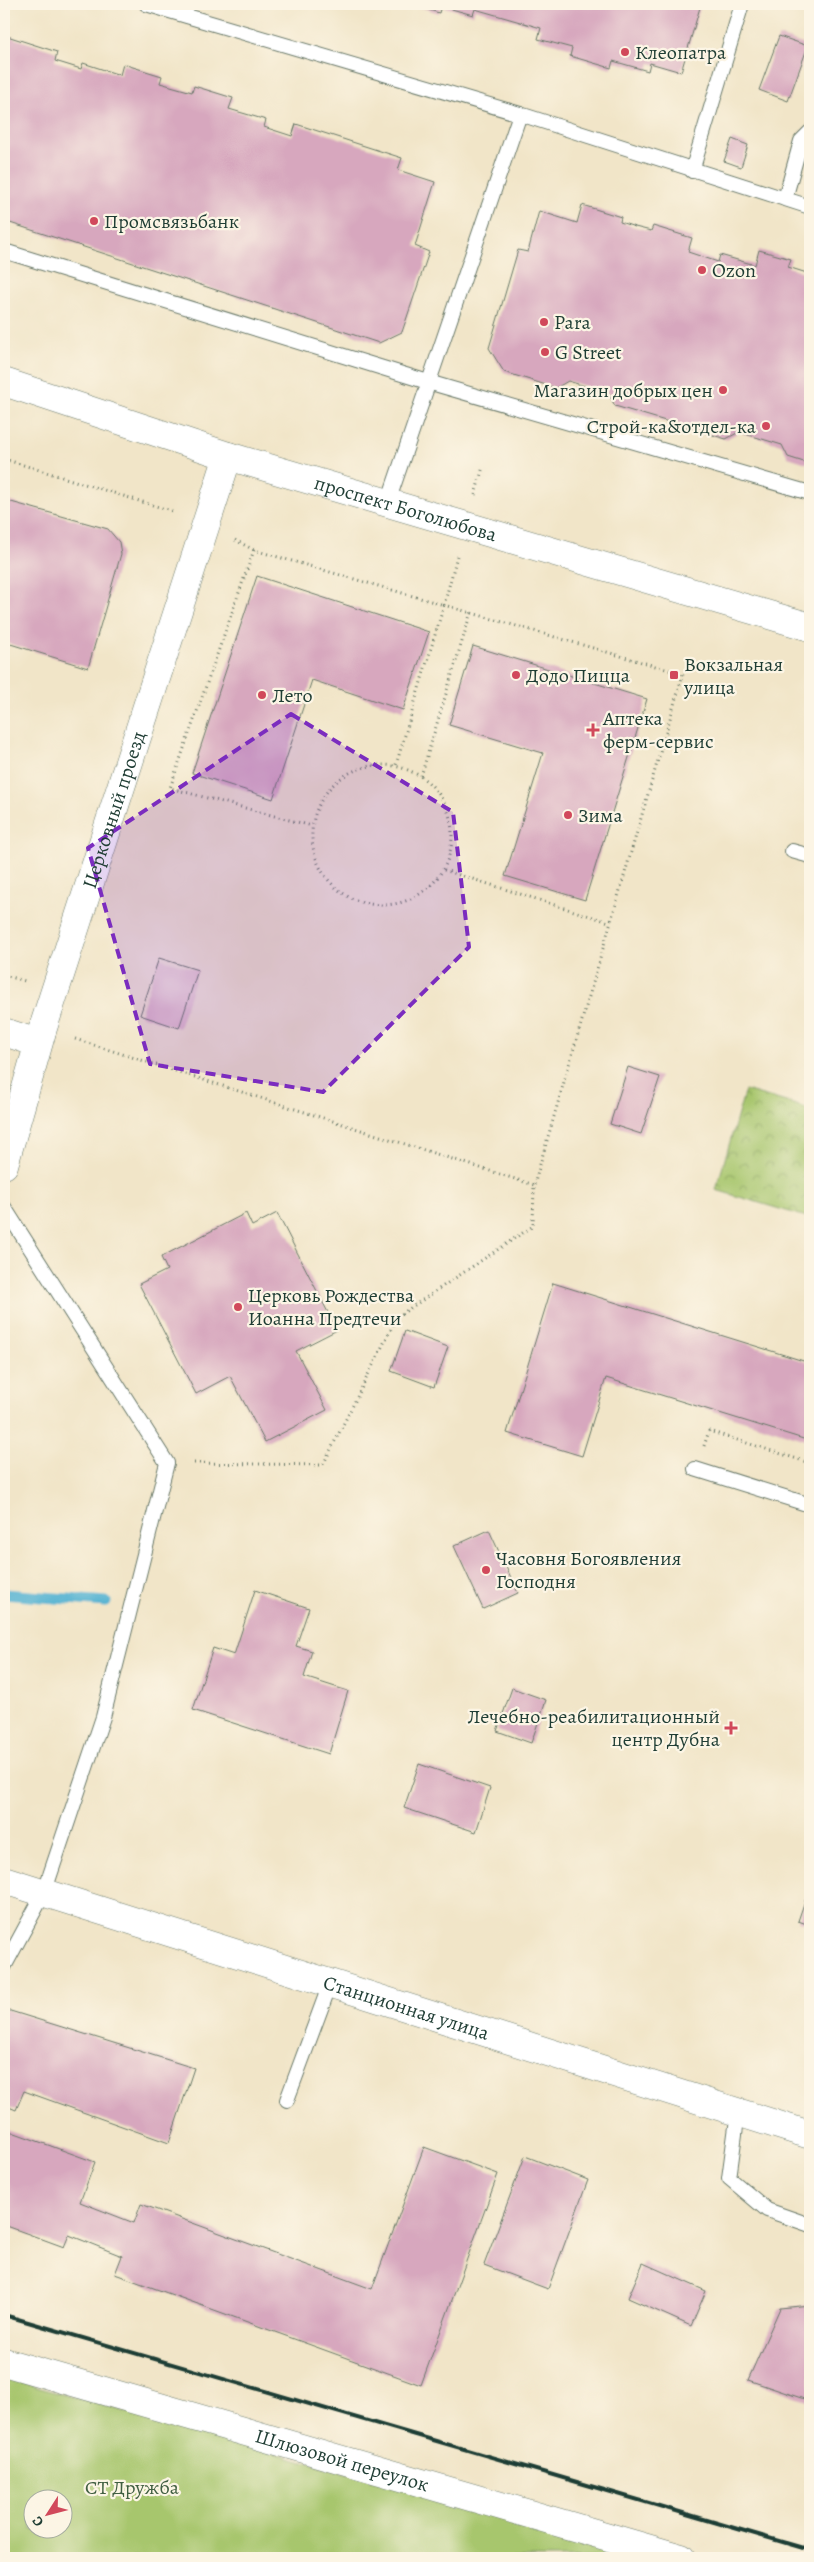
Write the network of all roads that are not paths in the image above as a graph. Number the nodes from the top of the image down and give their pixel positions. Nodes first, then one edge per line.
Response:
1 (146, 4) edge
2 (742, 4) edge
3 (520, 114) junction
4 (810, 132) edge
5 (692, 171) junction
6 (785, 199) junction
7 (810, 207) edge
8 (4, 251) edge
9 (4, 382) edge
10 (428, 382) junction
11 (228, 456) junction
12 (810, 492) edge
13 (388, 502) junction
14 (810, 627) edge
15 (792, 851) dead end
16 (810, 856) edge
17 (4, 1032) edge
18 (40, 1036) junction
19 (4, 1165) edge
20 (4, 1207) edge
21 (695, 1469) road end
22 (810, 1505) edge
23 (4, 1880) edge
24 (44, 1893) junction
25 (4, 1967) edge
26 (330, 1984) junction
27 (287, 2100) dead end
28 (738, 2112) junction
29 (810, 2135) edge
30 (810, 2225) edge
31 (4, 2362) edge
32 (681, 2558) edge

1 - 3 lane
2 - 5 lane
3 - 5 lane
3 - 10 lane
4 - 6 lane
5 - 6 lane
6 - 7 lane
8 - 10 lane
9 - 11 main road, проспект Боголюбова
10 - 12 lane
10 - 13 lane
11 - 13 main road, проспект Боголюбова
11 - 18 main road, Церковный проезд
13 - 14 main road, проспект Боголюбова
15 - 16 lane
17 - 18 main road
18 - 19 main road, Церковный проезд
20 - 24 lane
21 - 22 lane
23 - 24 main road, Станционная улица
24 - 25 lane
24 - 26 main road, Станционная улица
26 - 27 lane
26 - 28 main road, Станционная улица
28 - 29 main road, Станционная улица
28 - 30 lane
31 - 32 main road, Шлюзовой переулок

